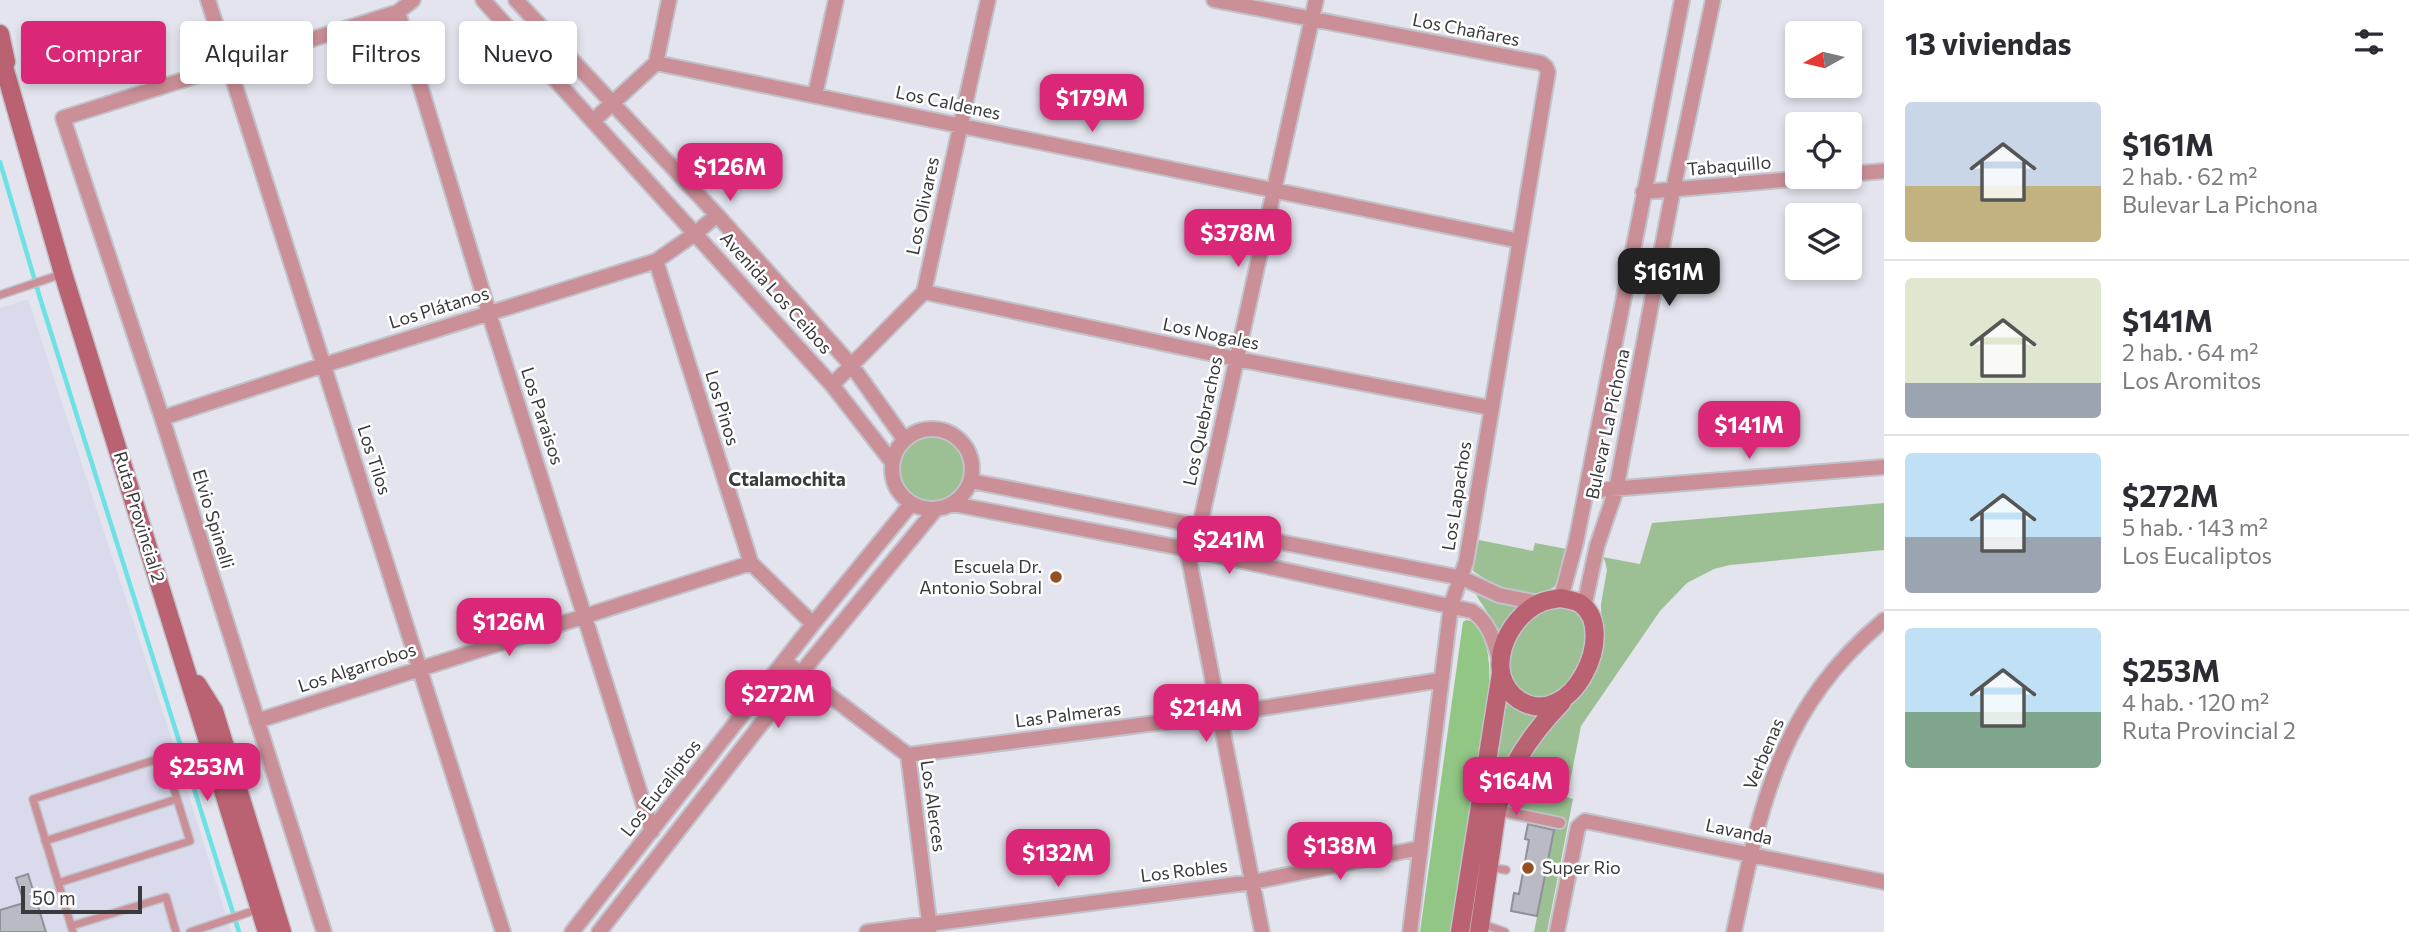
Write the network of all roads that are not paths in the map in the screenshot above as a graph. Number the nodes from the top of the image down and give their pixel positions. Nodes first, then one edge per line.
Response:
1 (208, 0) edge
2 (413, 0) edge
3 (483, 0) edge
4 (516, 0) edge
5 (669, 0) edge
6 (836, 0) edge
7 (988, 0) edge
8 (1214, 0) edge
9 (1316, 0) edge
10 (1682, 0) edge
11 (1713, 0) edge
12 (398, 12) junction
13 (1311, 20) junction
14 (214, 21) edge
15 (0, 34) edge
16 (313, 38) edge
17 (0, 53) edge
18 (656, 63) junction
19 (1546, 67) joint
20 (180, 81) edge
21 (234, 84) edge
22 (815, 95) junction
23 (13, 100) junction
24 (612, 103) junction
25 (594, 120) junction
26 (961, 125) junction
27 (1884, 171) edge
28 (1862, 173) edge
29 (1785, 180) edge
30 (1274, 189) junction
31 (1673, 190) junction
32 (1643, 192) junction
33 (717, 215) junction
34 (696, 233) junction
35 (1520, 241) junction
36 (656, 261) junction
37 (63, 273) junction
38 (924, 292) junction
39 (0, 295) edge
40 (489, 313) junction
41 (1237, 359) junction
42 (324, 365) junction
43 (852, 366) junction
44 (832, 385) junction
45 (1491, 408) junction
46 (162, 418) junction
47 (904, 439) junction
48 (892, 462) junction
49 (1884, 467) edge
50 (971, 481) junction
51 (1616, 490) junction
52 (1586, 491) junction
53 (911, 504) junction
54 (953, 504) junction
55 (934, 510) junction
56 (1200, 525) junction
57 (1187, 549) junction
58 (751, 563) junction
59 (1462, 578) junction
60 (1561, 598) junction
61 (1538, 603) junction
62 (1451, 605) junction
63 (1584, 607) junction
64 (585, 616) junction
65 (1884, 620) edge
66 (813, 624) junction
67 (784, 661) junction
68 (1500, 667) junction
69 (420, 668) junction
70 (801, 673) junction
71 (1441, 680) junction
72 (1562, 702) junction
73 (1218, 715) junction
74 (257, 721) junction
75 (908, 755) junction
76 (177, 800) junction
77 (1497, 810) junction
78 (1560, 823) dead end
79 (652, 831) junction
80 (45, 841) junction
81 (1420, 848) junction
82 (1751, 854) junction
83 (1253, 882) junction
84 (1884, 882) edge
85 (58, 883) junction
86 (266, 907) junction
87 (930, 928) edge
88 (1479, 928) edge
89 (72, 929) edge
90 (176, 932) edge
91 (190, 932) edge
92 (267, 932) edge
93 (282, 932) edge
94 (324, 932) edge
95 (503, 932) edge
96 (572, 932) edge
97 (599, 932) edge
98 (867, 932) edge
99 (1262, 932) edge
100 (1410, 932) edge
101 (1460, 932) edge
102 (1505, 932) edge
103 (1557, 932) edge
104 (1734, 932) edge

1 - 14 street, Los Tilos
2 - 12 street
3 - 25 street, Avenida Los Ceibos
4 - 24 street, Avenida Los Ceibos
5 - 18 street
6 - 22 street
7 - 26 street, Los Olivares
8 - 13 street, Los Chañares
9 - 13 street, Los Quebrachos
10 - 32 street, Bulevar La Pichona
11 - 31 street, Bulevar La Pichona
12 - 16 street
12 - 40 street, Los Paraisos
13 - 19 street, Los Chañares
13 - 30 street, Los Quebrachos
15 - 23 main road, Ruta Provincial 2
17 - 23 main road, Ruta Provincial 2
18 - 22 street, Los Caldenes
18 - 24 street
19 - 35 street, Los Lapachos
20 - 46 street, Elvio Spinelli
21 - 42 street, Los Tilos
22 - 26 street, Los Caldenes
23 - 37 main road, Ruta Provincial 2
24 - 25 street
24 - 33 street, Avenida Los Ceibos
25 - 34 street, Avenida Los Ceibos
26 - 30 street, Los Caldenes
26 - 38 street, Los Olivares
27 - 28 street
29 - 31 street, Tabaquillo
30 - 35 street, Los Caldenes
30 - 41 street, Los Quebrachos
31 - 32 street, Tabaquillo
31 - 51 street, Bulevar La Pichona
32 - 52 street, Bulevar La Pichona
33 - 34 street, Los Plátanos
33 - 43 street, Avenida Los Ceibos
34 - 36 street, Los Plátanos
34 - 44 street, Avenida Los Ceibos
35 - 45 street, Los Lapachos
36 - 40 street, Los Plátanos
36 - 58 street, Los Pinos
37 - 39 lane
37 - 86 main road, Ruta Provincial 2
38 - 41 street, Los Nogales
38 - 43 street
40 - 42 street, Los Plátanos
40 - 64 street, Los Paraisos
41 - 45 street, Los Nogales
41 - 56 street, Los Quebrachos
42 - 46 street, Los Plátanos
42 - 69 street, Los Tilos
43 - 44 street
43 - 47 street, Avenida Los Ceibos
44 - 48 street, Avenida Los Ceibos
45 - 59 street, Los Lapachos
46 - 74 street, Elvio Spinelli
47 - 48 street
47 - 50 street
48 - 53 street
49 - 51 street
50 - 54 street
50 - 56 street
51 - 52 street
51 - 63 street, Bulevar La Pichona
52 - 60 street, Bulevar La Pichona
53 - 55 street
53 - 66 street, Los Eucaliptos
54 - 55 street
54 - 57 street
55 - 70 street
56 - 57 street, Los Quebrachos
56 - 59 street
57 - 62 street
57 - 73 street
58 - 64 street, Los Algarrobos
58 - 66 street, Los Pinos
59 - 61 street
59 - 62 street, Los Lapachos
60 - 61 main road
60 - 63 main road
61 - 68 main road
62 - 68 street
62 - 71 street, Los Lapachos
63 - 72 main road
64 - 69 street, Los Algarrobos
64 - 79 street, Los Paraisos
65 - 82 street, Verbenas
66 - 67 street, Los Eucaliptos
67 - 70 street, Los Alerces
67 - 79 street, Los Eucaliptos
68 - 72 main road
68 - 101 main road
69 - 74 street, Los Algarrobos
69 - 95 street, Los Tilos
70 - 75 street, Los Alerces
70 - 97 street
71 - 73 street, Las Palmeras
71 - 81 street, Los Lapachos
72 - 77 main road
73 - 75 street, Las Palmeras
73 - 83 street
74 - 94 street, Elvio Spinelli
75 - 87 street, Los Alerces
76 - 80 lane
76 - 80 lane
76 - 85 lane
77 - 78 street
77 - 88 main road
79 - 96 street, Los Eucaliptos
80 - 85 lane
81 - 83 street, Los Robles
81 - 100 street, Los Lapachos
82 - 84 street, Lavanda
82 - 103 street, Lavanda
82 - 104 street, Verbenas
83 - 87 street, Los Robles
83 - 99 street
85 - 89 lane
86 - 91 lane
86 - 92 main road, Ruta Provincial 2
86 - 93 main road
87 - 98 street, Los Robles
88 - 102 lane
89 - 90 lane

